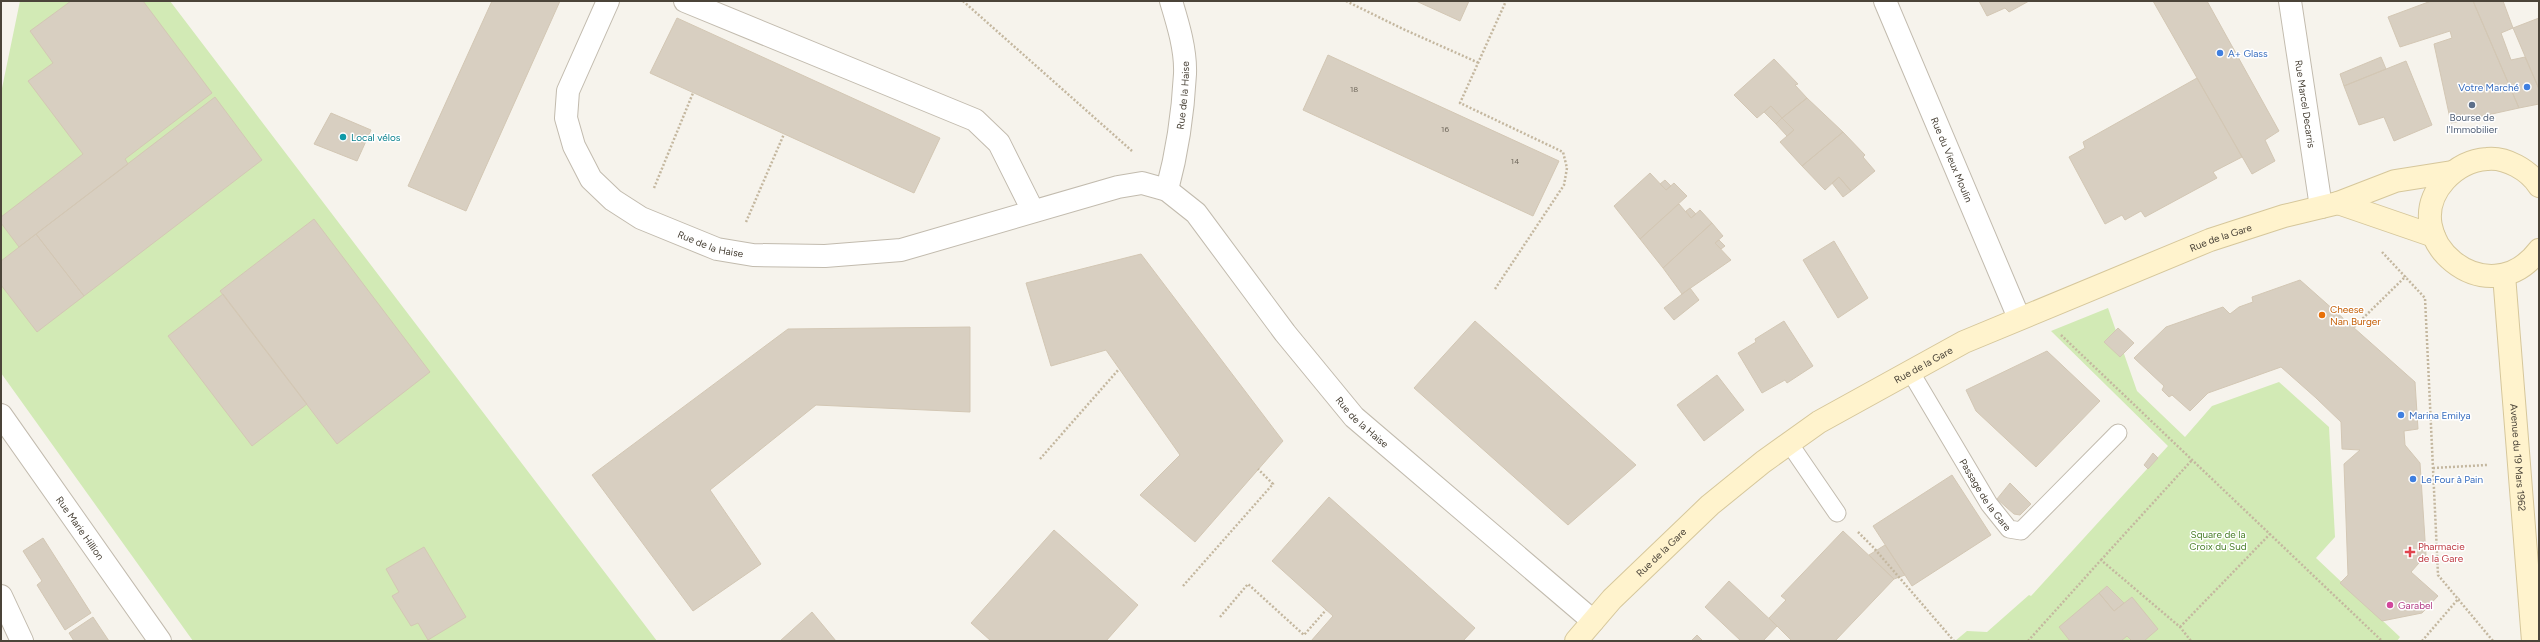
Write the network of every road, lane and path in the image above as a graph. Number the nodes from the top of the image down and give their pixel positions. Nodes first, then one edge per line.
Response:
1 (608, 1) edge
2 (684, 1) edge
3 (963, 1) edge
4 (1172, 1) edge
5 (1346, 1) edge
6 (1506, 1) edge
7 (1885, 1) edge
8 (2290, 1) edge
9 (1479, 62) junction
10 (693, 93) dead end
11 (784, 134) dead end
12 (1172, 169) junction
13 (2452, 172) junction
14 (2539, 184) edge
15 (1167, 190) junction
16 (2329, 205) junction
17 (1033, 211) junction
18 (641, 218) junction
19 (2434, 236) junction
20 (2539, 250) edge
21 (733, 252) junction
22 (2382, 254) dead end
23 (2504, 275) junction
24 (2406, 276) junction
25 (1495, 289) dead end
26 (2044, 308) junction
27 (2019, 318) junction
28 (2354, 327) dead end
29 (1119, 369) dead end
30 (1910, 371) junction
31 (1, 415) edge
32 (2118, 433) dead end
33 (1789, 444) junction
34 (1040, 458) dead end
35 (2192, 460) junction
36 (2493, 464) dead end
37 (2433, 468) junction
38 (1258, 469) dead end
39 (1837, 513) joint
40 (2270, 534) junction
41 (2100, 560) junction
42 (1183, 586) dead end
43 (1, 596) edge
44 (2459, 598) junction
45 (1326, 610) dead end
46 (1220, 617) dead end
47 (1593, 621) junction
48 (2180, 627) junction
49 (22, 641) edge
50 (160, 641) edge
51 (1576, 641) edge
52 (1954, 641) edge
53 (2028, 641) edge
54 (2192, 641) edge
55 (2382, 641) edge
56 (2422, 641) edge
57 (2493, 641) edge
58 (2533, 641) edge

1 - 18 street, Rue de la Haise
2 - 17 street
3 - 12 path
4 - 12 street, Rue de la Haise
5 - 9 path
6 - 9 path
7 - 27 street, Rue du Vieux Moulin
8 - 16 street, Rue Marcel Decarris
9 - 25 path
10 - 18 path
11 - 21 path
12 - 15 street, Rue de la Haise
13 - 14 street, Rue de la Gare
13 - 16 street, Rue de la Gare
13 - 19 street, Rue de la Gare
15 - 17 street, Rue de la Haise
15 - 47 street, Rue de la Haise
16 - 19 street
16 - 26 street, Rue de la Gare
17 - 21 street, Rue de la Haise
18 - 21 street, Rue de la Haise
19 - 23 street, Rue de la Gare
20 - 23 street, Rue de la Gare
22 - 24 path
23 - 58 street, Avenue du 19 Mars 1962
24 - 28 path
24 - 37 path
26 - 27 street, Rue de la Gare
26 - 35 path
27 - 30 street, Rue de la Gare
29 - 34 path
30 - 32 lane, Passage de la Gare
30 - 33 street, Rue de la Gare
31 - 50 street, Rue Marie Hillion
33 - 39 lane
33 - 47 street, Rue de la Gare
35 - 40 path
35 - 41 path
36 - 37 path
37 - 44 path
38 - 42 path
39 - 52 path
40 - 48 path
40 - 55 path
41 - 48 path
41 - 53 path
43 - 49 street
44 - 56 path
44 - 57 path
45 - 46 path
47 - 51 street, Rue de la Gare
48 - 54 path

